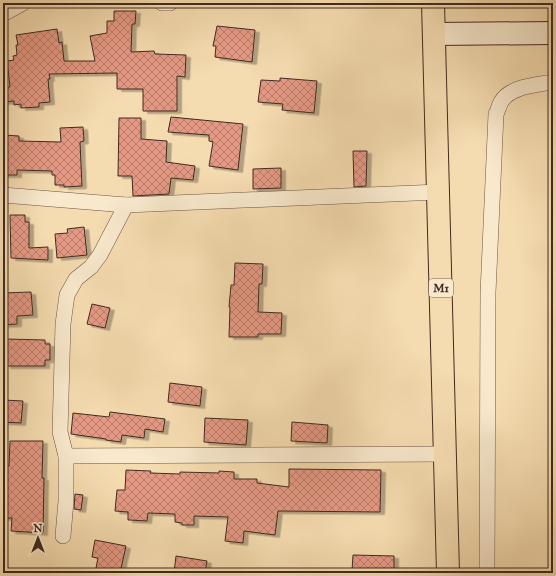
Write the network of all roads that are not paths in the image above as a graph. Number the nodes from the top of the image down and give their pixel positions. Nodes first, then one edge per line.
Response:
1 (23, 3) edge
2 (162, 3) edge
3 (170, 3) edge
4 (433, 3) edge
5 (3, 14) edge
6 (553, 33) edge
7 (434, 34) junction
8 (553, 82) edge
9 (439, 192) junction
10 (3, 195) edge
11 (126, 205) junction
12 (445, 454) junction
13 (66, 456) junction
14 (63, 536) dead end
15 (448, 573) edge
16 (487, 573) edge

1 - 5 street
2 - 3 street
4 - 7 highway, M1
6 - 7 street
7 - 9 highway, M1
8 - 16 street
9 - 11 street
9 - 12 highway, M1
10 - 11 street
11 - 13 street
12 - 13 street
12 - 15 highway, M1
13 - 14 street

